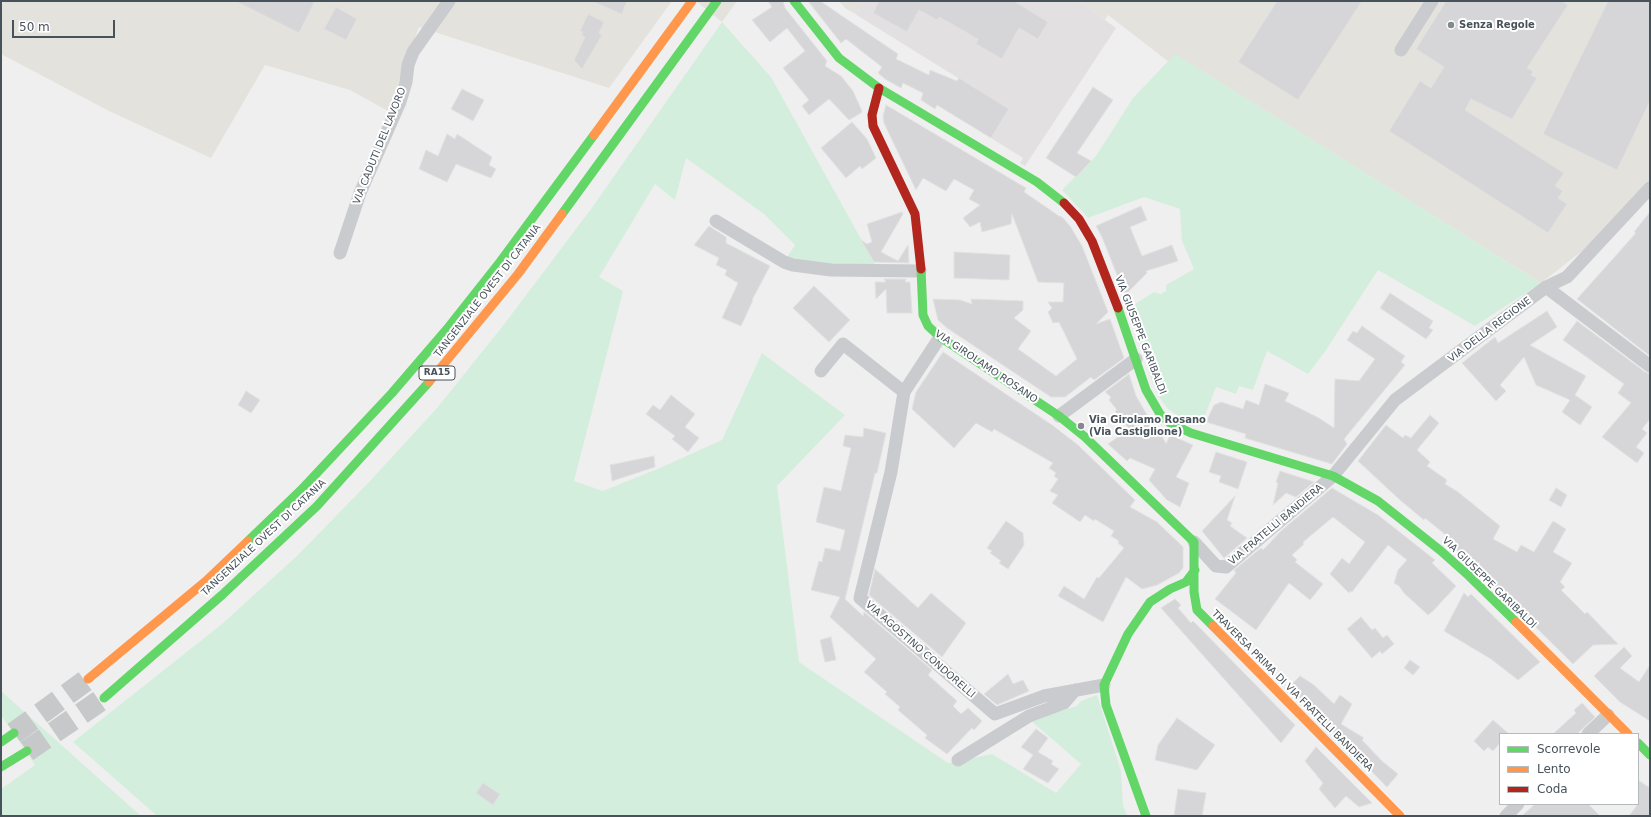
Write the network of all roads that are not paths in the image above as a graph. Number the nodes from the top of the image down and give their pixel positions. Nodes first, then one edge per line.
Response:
1 (449, 1) edge
2 (692, 1) edge
3 (717, 1) edge
4 (794, 1) edge
5 (1432, 1) edge
6 (1401, 50) dead end
7 (879, 88) junction
8 (1650, 188) edge
9 (716, 221) dead end
10 (340, 253) dead end
11 (920, 270) junction
12 (1546, 288) junction
13 (940, 337) junction
14 (1136, 359) junction
15 (1650, 366) edge
16 (821, 371) dead end
17 (904, 392) junction
18 (1059, 416) junction
19 (1333, 476) junction
20 (1194, 542) junction
21 (1216, 566) joint
22 (1195, 570) junction
23 (88, 679) tunnel mouth
24 (1104, 685) junction
25 (1075, 690) junction
26 (104, 698) tunnel mouth
27 (1608, 715) junction
28 (14, 733) tunnel mouth
29 (1589, 733) edge
30 (1627, 733) edge
31 (1, 742) edge
32 (1639, 745) edge
33 (27, 751) tunnel mouth
34 (1650, 755) edge
35 (958, 760) dead end
36 (1, 767) edge
37 (1517, 805) edge
38 (1146, 816) edge
39 (1400, 816) edge
40 (1506, 816) edge

1 - 10 street, VIA CADUTI DEL LAVORO
2 - 23 main road, TANGENZIALE OVEST DI CATANIA / RA15
3 - 26 main road, TANGENZIALE OVEST DI CATANIA / RA15
4 - 7 main road, VIA GIUSEPPE GARIBALDI
5 - 6 street
7 - 11 main road, VIA GIROLAMO ROSANO
7 - 14 main road, VIA GIUSEPPE GARIBALDI
8 - 12 street, VIA DELLA REGIONE
9 - 11 street
11 - 13 main road, VIA GIROLAMO ROSANO
12 - 15 street
12 - 19 street, VIA DELLA REGIONE
13 - 17 street, VIA AGOSTINO CONDORELLI
13 - 18 main road, VIA GIROLAMO ROSANO
14 - 18 street
14 - 19 main road, VIA GIUSEPPE GARIBALDI
16 - 17 street
17 - 25 street, VIA AGOSTINO CONDORELLI
18 - 20 main road, VIA GIROLAMO ROSANO
19 - 21 street, VIA FRATELLI BANDIERA
19 - 27 main road, VIA GIUSEPPE GARIBALDI
20 - 21 street, VIA GIROLAMO ROSANO
20 - 22 main road
22 - 24 main road
22 - 39 main road, TRAVERSA PRIMA DI VIA FRATELLI BANDIERA
24 - 25 street, VIA AGOSTINO CONDORELLI
24 - 38 main road
25 - 35 street
27 - 29 street
27 - 30 main road, VIA GIUSEPPE GARIBALDI
28 - 31 main road
32 - 34 main road
33 - 36 main road
37 - 40 street

